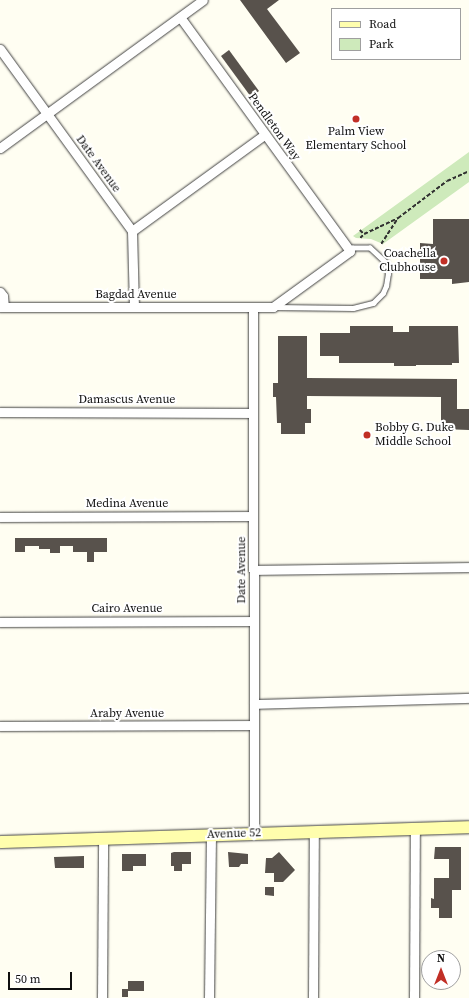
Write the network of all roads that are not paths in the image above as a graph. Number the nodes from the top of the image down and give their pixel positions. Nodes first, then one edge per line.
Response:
1 (203, 0) edge
2 (180, 17) junction
3 (0, 49) edge
4 (47, 114) junction
5 (264, 135) junction
6 (0, 148) edge
7 (132, 231) junction
8 (350, 251) junction
9 (0, 292) edge
10 (134, 307) junction
11 (254, 307) junction
12 (273, 307) junction
13 (2, 308) edge
14 (0, 412) edge
15 (254, 413) junction
16 (254, 516) junction
17 (0, 517) edge
18 (469, 567) edge
19 (254, 570) junction
20 (254, 621) junction
21 (0, 622) edge
22 (469, 698) edge
23 (254, 704) junction
24 (254, 725) junction
25 (0, 726) edge
26 (469, 828) edge
27 (415, 829) junction
28 (314, 832) junction
29 (254, 833) junction
30 (211, 834) junction
31 (103, 838) junction
32 (0, 842) edge
33 (102, 998) edge
34 (210, 998) edge
35 (313, 998) edge
36 (414, 998) edge

1 - 2 street
2 - 4 street
2 - 5 street, Pendleton Way
3 - 4 street, Date Avenue
4 - 6 street
4 - 7 street, Date Avenue
5 - 7 street
5 - 8 street, Pendleton Way
7 - 10 street
8 - 12 street
8 - 12 lane
9 - 13 street
10 - 11 street, Bagdad Avenue
10 - 13 street, Bagdad Avenue
11 - 12 street, Bagdad Avenue
11 - 15 street, Date Avenue
14 - 15 street, Damascus Avenue
15 - 16 street, Date Avenue
16 - 17 street, Medina Avenue
16 - 19 street, Date Avenue
18 - 19 street
19 - 20 street, Date Avenue
20 - 21 street, Cairo Avenue
20 - 23 street, Date Avenue
22 - 23 street
23 - 24 street, Date Avenue
24 - 25 street, Araby Avenue
24 - 29 street, Date Avenue
26 - 27 main road, Avenue 52
27 - 28 main road, Avenue 52
27 - 36 street
28 - 29 main road, Avenue 52
28 - 35 street
29 - 30 main road, Avenue 52
30 - 31 main road, Avenue 52
30 - 34 street
31 - 32 main road, Avenue 52
31 - 33 street

